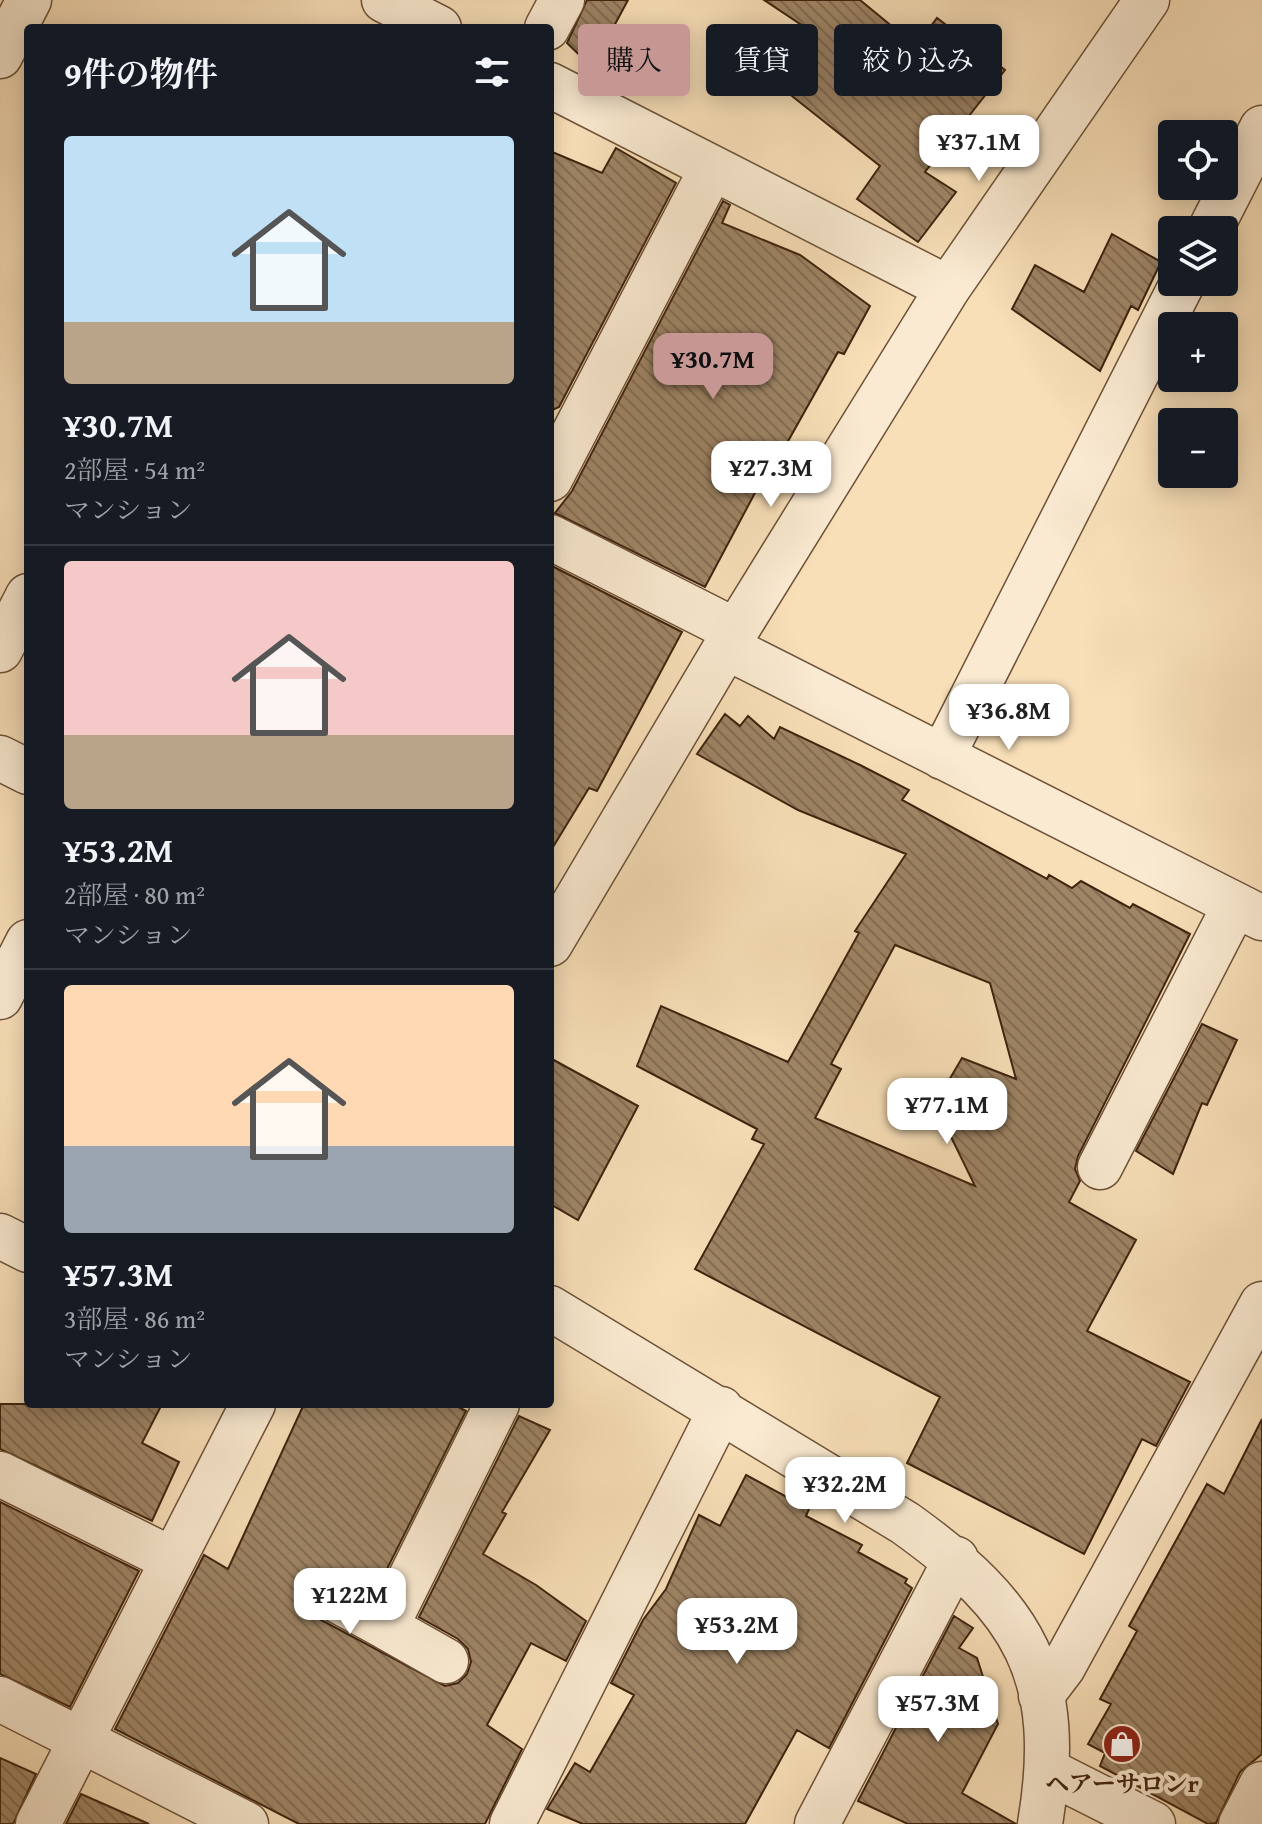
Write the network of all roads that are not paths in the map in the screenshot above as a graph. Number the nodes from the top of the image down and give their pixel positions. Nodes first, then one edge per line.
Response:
1 (29, 0) edge
2 (562, 0) edge
3 (1147, 0) edge
4 (395, 3) edge
5 (432, 24) edge
6 (549, 24) edge
7 (0, 56) edge
8 (554, 87) edge
9 (1262, 128) edge
10 (712, 168) junction
11 (1217, 216) edge
12 (948, 288) junction
13 (1176, 296) edge
14 (554, 471) edge
15 (554, 539) edge
16 (24, 604) edge
17 (731, 639) junction
18 (0, 650) edge
19 (942, 757) junction
20 (0, 758) edge
21 (24, 770) edge
22 (1249, 911) edge
23 (554, 937) edge
24 (24, 950) edge
25 (0, 997) edge
26 (1100, 1167) dead end
27 (0, 1236) edge
28 (24, 1248) edge
29 (1262, 1304) edge
30 (554, 1310) edge
31 (251, 1408) edge
32 (495, 1408) edge
33 (721, 1409) junction
34 (0, 1474) edge
35 (956, 1559) junction
36 (173, 1560) junction
37 (333, 1598) dead end
38 (386, 1627) junction
39 (446, 1661) dead end
40 (1041, 1696) junction
41 (0, 1699) edge
42 (81, 1740) junction
43 (1048, 1771) junction
44 (1262, 1784) edge
45 (38, 1824) edge
46 (246, 1824) edge
47 (512, 1824) edge
48 (817, 1824) edge
49 (1040, 1824) edge
50 (1153, 1824) edge
51 (1241, 1824) edge

1 - 7 street
2 - 6 street
3 - 12 street
4 - 5 street
8 - 10 street
9 - 11 street
10 - 12 street
10 - 14 street
12 - 17 street
13 - 19 street
15 - 17 street
16 - 18 street
17 - 19 street
17 - 23 street
19 - 22 street
20 - 21 street
22 - 26 street
24 - 25 street
27 - 28 street
29 - 40 street
30 - 33 street
31 - 36 street
32 - 38 street
33 - 35 street
33 - 47 street
34 - 36 street
35 - 40 street
35 - 48 street
36 - 42 street
37 - 38 street
38 - 39 street
40 - 43 street
41 - 42 street
42 - 45 street
42 - 46 street
43 - 49 street
43 - 50 street
44 - 51 street

